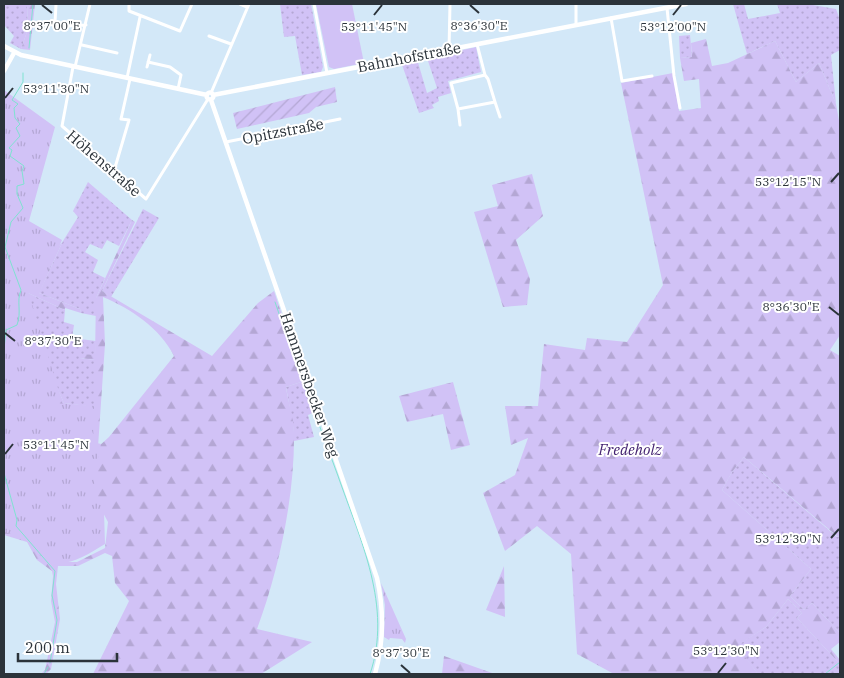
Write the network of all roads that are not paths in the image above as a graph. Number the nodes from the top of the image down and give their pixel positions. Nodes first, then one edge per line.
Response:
1 (90, 4) edge
2 (128, 4) edge
3 (192, 4) edge
4 (240, 4) edge
5 (314, 4) edge
6 (450, 4) edge
7 (576, 4) edge
8 (686, 4) edge
9 (56, 5) dead end
10 (248, 5) edge
11 (667, 8) junction
12 (140, 17) junction
13 (611, 18) junction
14 (86, 25) junction
15 (576, 25) junction
16 (209, 36) dead end
17 (231, 44) junction
18 (477, 44) junction
19 (82, 45) junction
20 (4, 46) edge
21 (449, 50) junction
22 (14, 53) junction
23 (117, 53) dead end
24 (150, 55) dead end
25 (148, 62) junction
26 (74, 67) junction
27 (147, 67) dead end
28 (4, 71) edge
29 (327, 73) junction
30 (485, 75) junction
31 (652, 76) dead end
32 (129, 78) junction
33 (178, 89) junction
34 (210, 96) junction
35 (495, 102) junction
36 (680, 108) dead end
37 (458, 109) junction
38 (500, 117) dead end
39 (340, 119) dead end
40 (460, 125) dead end
41 (225, 142) junction
42 (114, 171) junction
43 (375, 674) edge

1 - 14 street
2 - 12 street
3 - 12 street
4 - 10 street
5 - 29 street
6 - 21 street
7 - 15 street
8 - 11 street, Bahnhofstraße
9 - 14 street
10 - 17 street
11 - 13 street, Bahnhofstraße
11 - 36 street
12 - 32 street
13 - 15 street, Bahnhofstraße
13 - 31 street
14 - 19 street
15 - 18 street, Bahnhofstraße
16 - 17 street
17 - 34 street
18 - 21 street, Bahnhofstraße
18 - 30 street
19 - 23 street
19 - 26 street
20 - 22 street
21 - 29 street, Bahnhofstraße
22 - 26 street
22 - 28 street
24 - 25 street
25 - 27 street
25 - 33 street
26 - 32 street
26 - 42 street, Höhenstraße
29 - 34 street, Bahnhofstraße
30 - 35 street
30 - 37 street
32 - 33 street
32 - 42 street
33 - 34 street
34 - 41 street, Hammersbecker Weg
34 - 42 street, Höhenstraße
35 - 37 street
35 - 38 street
37 - 40 street
39 - 41 street, Opitzstraße
41 - 43 street, Hammersbecker Weg

